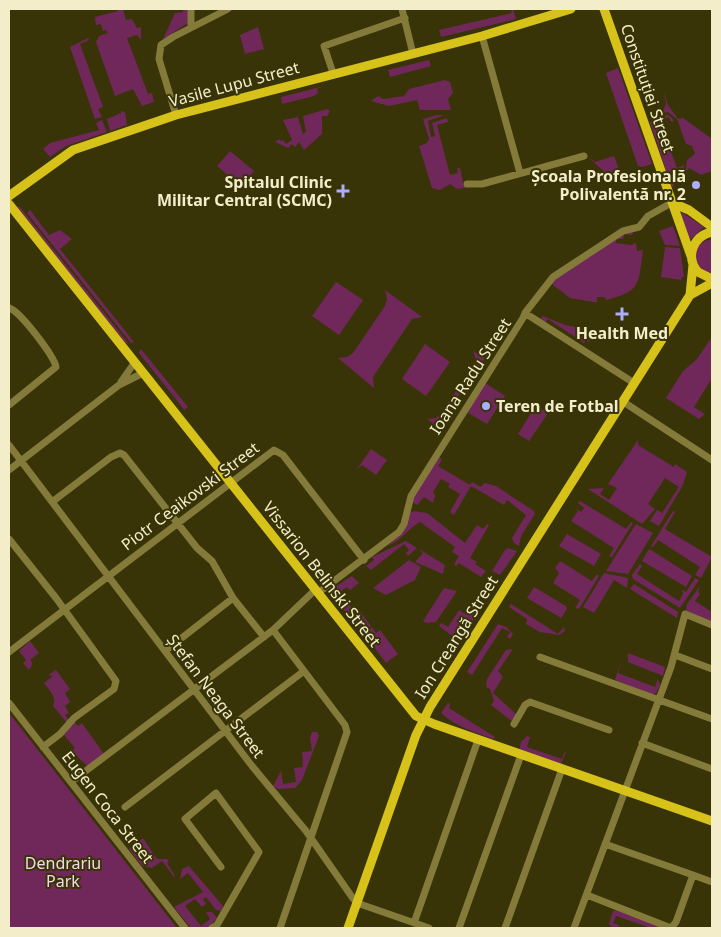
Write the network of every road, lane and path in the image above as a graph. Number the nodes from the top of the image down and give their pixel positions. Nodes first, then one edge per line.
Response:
1 (191, 9) edge
2 (228, 9) edge
3 (402, 9) edge
4 (571, 9) edge
5 (604, 9) edge
6 (405, 18) junction
7 (191, 27) junction
8 (482, 36) junction
9 (413, 54) junction
10 (333, 73) junction
11 (176, 115) junction
12 (584, 156) dead end
13 (520, 173) junction
14 (467, 184) dead end
15 (9, 196) edge
16 (674, 203) junction
17 (9, 204) edge
18 (712, 226) edge
19 (712, 232) edge
20 (692, 261) junction
21 (712, 281) edge
22 (690, 295) junction
23 (9, 308) edge
24 (525, 313) junction
25 (135, 362) junction
26 (143, 373) junction
27 (634, 383) junction
28 (119, 384) junction
29 (622, 401) junction
30 (9, 404) edge
31 (9, 444) edge
32 (712, 460) edge
33 (21, 461) junction
34 (9, 470) edge
35 (231, 484) junction
36 (52, 502) junction
37 (178, 523) junction
38 (9, 539) edge
39 (364, 560) junction
40 (108, 576) junction
41 (316, 592) junction
42 (233, 598) junction
43 (64, 610) junction
44 (712, 625) edge
45 (273, 630) junction
46 (264, 637) junction
47 (165, 651) junction
48 (9, 652) edge
49 (675, 655) junction
50 (540, 657) dead end
51 (712, 669) edge
52 (304, 671) junction
53 (193, 689) junction
54 (658, 699) junction
55 (9, 703) edge
56 (712, 719) edge
57 (423, 720) junction
58 (514, 724) dead end
59 (609, 730) dead end
60 (225, 731) junction
61 (478, 740) junction
62 (642, 742) junction
63 (43, 747) junction
64 (521, 755) junction
65 (562, 769) junction
66 (712, 769) edge
67 (71, 782) junction
68 (624, 791) junction
69 (126, 807) dead end
70 (712, 821) edge
71 (311, 837) junction
72 (605, 844) junction
73 (221, 867) dead end
74 (693, 875) junction
75 (712, 882) edge
76 (587, 895) junction
77 (357, 903) junction
78 (414, 923) junction
79 (185, 928) edge
80 (212, 928) edge
81 (280, 928) edge
82 (348, 928) edge
83 (429, 928) edge
84 (459, 928) edge
85 (505, 928) edge
86 (574, 928) edge

1 - 7 street
2 - 7 street
3 - 6 street
4 - 8 main road, Vasile Lupu Street
5 - 16 main road, Constituției Street
6 - 9 street
6 - 10 street
7 - 11 street
8 - 9 main road, Vasile Lupu Street
8 - 13 street
9 - 10 main road, Vasile Lupu Street
10 - 11 main road, Vasile Lupu Street
11 - 15 main road, Vasile Lupu Street
12 - 13 street
13 - 14 street
16 - 18 main road
16 - 20 main road, Constituției Street
16 - 24 street, Ioana Radu Street
17 - 25 main road, Vissarion Belinski Street
19 - 20 main road
20 - 21 main road
20 - 22 main road, Ion Creangă Street
21 - 22 main road, Ion Creangă Street
22 - 27 main road, Ion Creangă Street
23 - 30 street
24 - 27 street
24 - 39 street, Ioana Radu Street
25 - 26 main road, Vissarion Belinski Street
25 - 28 street
26 - 28 street
26 - 35 main road, Vissarion Belinski Street
27 - 29 main road, Ion Creangă Street
28 - 33 street
29 - 32 street
29 - 57 main road, Ion Creangă Street
31 - 33 street, Ștefan Neaga Street
33 - 34 street
33 - 36 street, Ștefan Neaga Street
35 - 37 street, Piotr Ceaikovski Street
35 - 39 street, Piotr Ceaikovski Street
35 - 41 main road, Vissarion Belinski Street
36 - 37 street
36 - 40 street, Ștefan Neaga Street
37 - 40 street, Piotr Ceaikovski Street
37 - 42 street
38 - 43 street
39 - 41 street, Ioana Radu Street
40 - 43 street, Piotr Ceaikovski Street
40 - 47 street, Ștefan Neaga Street
41 - 45 street, Ioana Radu Street
41 - 57 main road, Vissarion Belinski Street
42 - 46 street
42 - 47 street
43 - 48 street, Piotr Ceaikovski Street
43 - 63 street
44 - 49 street
45 - 46 street, Ioana Radu Street
45 - 52 street
46 - 53 street, Ioana Radu Street
47 - 53 street, Ștefan Neaga Street
49 - 51 street
49 - 54 street
50 - 54 street
52 - 60 street
52 - 71 street
53 - 60 street, Ștefan Neaga Street
53 - 67 street, Ioana Radu Street
54 - 56 street
54 - 62 street
55 - 63 street, Eugen Coca Street
57 - 61 main road, Vissarion Belinski Street
57 - 77 main road, Ion Creangă Street
58 - 59 street
60 - 69 street
60 - 71 street, Ștefan Neaga Street
61 - 64 main road, Vissarion Belinski Street
61 - 78 street
62 - 66 street
62 - 68 street
63 - 67 street, Eugen Coca Street
64 - 65 main road, Vissarion Belinski Street
64 - 84 street
65 - 68 main road, Vissarion Belinski Street
65 - 85 street
67 - 79 street, Eugen Coca Street
68 - 70 main road, Vissarion Belinski Street
68 - 72 street
71 - 77 street, Ștefan Neaga Street
71 - 81 street
72 - 74 street
72 - 76 street
73 - 80 street
74 - 75 street
74 - 76 street
76 - 86 street
77 - 78 street
77 - 82 main road, Ion Creangă Street
78 - 83 street

